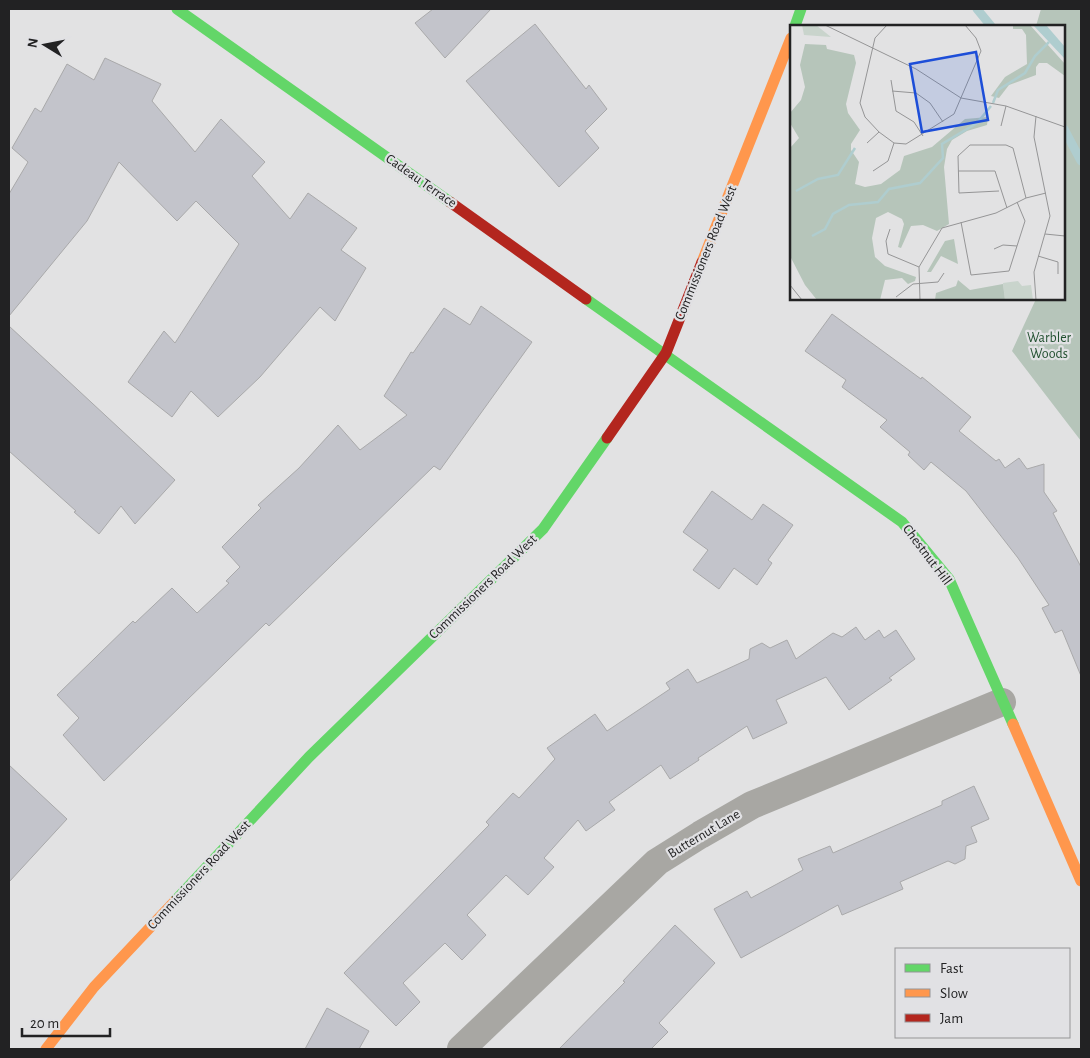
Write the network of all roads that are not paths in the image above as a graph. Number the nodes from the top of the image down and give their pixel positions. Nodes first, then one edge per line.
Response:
1 (176, 9) edge
2 (801, 9) edge
3 (795, 25) edge
4 (790, 41) edge
5 (666, 353) junction
6 (1002, 702) junction
7 (1081, 881) edge
8 (46, 1049) edge
9 (461, 1049) edge

1 - 5 street, Cadeau Terrace
2 - 3 street
4 - 5 street, Commissioners Road West
5 - 6 street, Chestnut Hill
5 - 8 street, Commissioners Road West
6 - 7 street, Chestnut Hill
6 - 9 street, Butternut Lane

